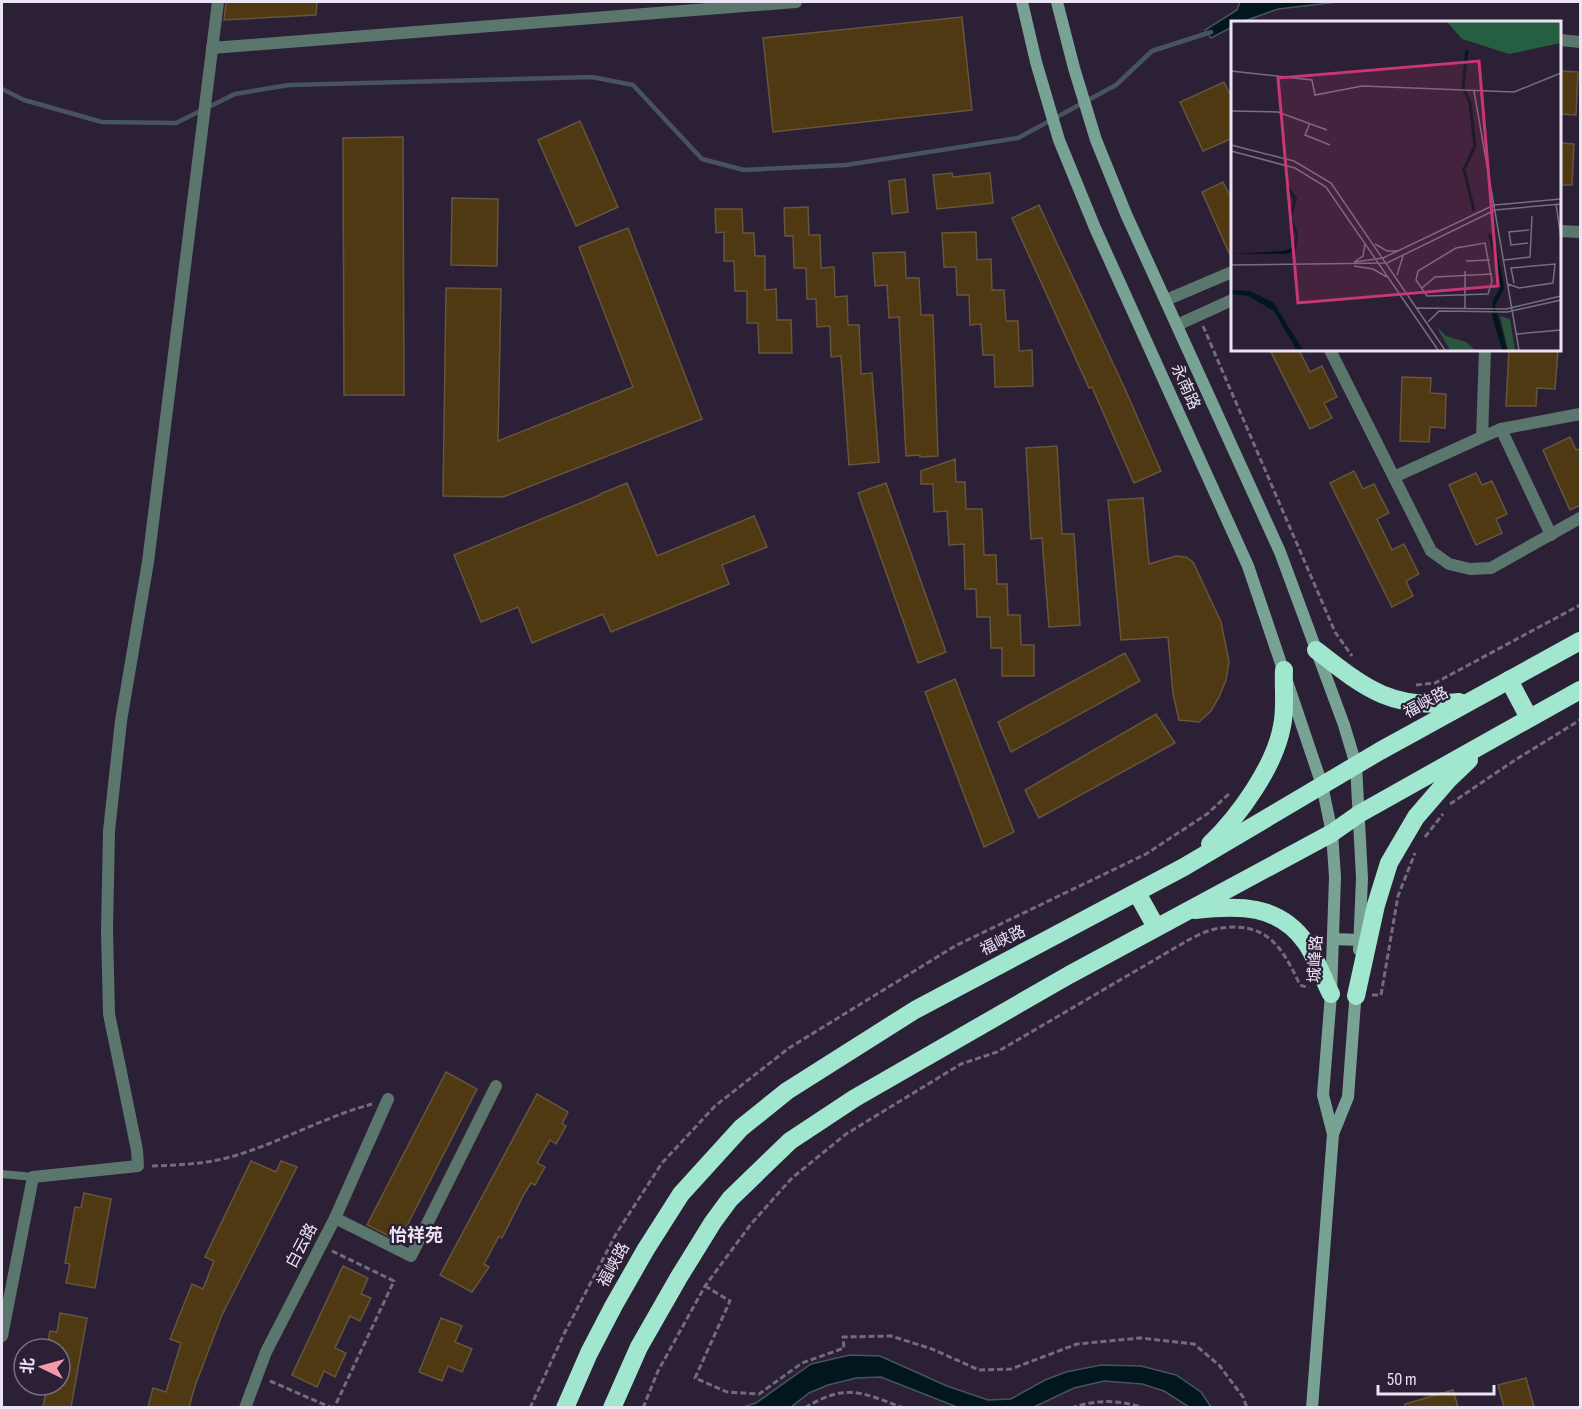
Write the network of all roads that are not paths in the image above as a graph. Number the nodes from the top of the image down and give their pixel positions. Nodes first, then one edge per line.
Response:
1 (218, 2) edge
2 (796, 2) edge
3 (1022, 2) edge
4 (1057, 2) edge
5 (1561, 40) edge
6 (1581, 42) edge
7 (212, 48) junction
8 (1561, 231) edge
9 (1581, 232) edge
10 (1231, 273) edge
11 (1166, 300) junction
12 (1231, 301) edge
13 (1177, 325) junction
14 (1331, 351) edge
15 (1485, 351) edge
16 (1581, 414) edge
17 (1501, 429) junction
18 (1482, 437) junction
19 (1394, 477) junction
20 (1581, 518) edge
21 (1551, 535) junction
22 (1581, 641) edge
23 (1316, 650) junction
24 (1284, 670) junction
25 (1509, 680) junction
26 (1581, 690) edge
27 (1473, 700) junction
28 (1528, 718) junction
29 (1487, 742) junction
30 (1356, 765) junction
31 (1322, 785) junction
32 (1359, 814) junction
33 (1332, 833) junction
34 (1184, 867) junction
35 (1137, 893) junction
36 (1187, 910) junction
37 (1156, 927) junction
38 (1333, 939) junction
39 (1360, 940) junction
40 (1330, 994) junction
41 (1356, 996) junction
42 (496, 1086) dead end
43 (388, 1099) road end
44 (1334, 1134) junction
45 (2, 1174) edge
46 (33, 1177) junction
47 (336, 1218) junction
48 (2, 1336) edge
49 (245, 1407) edge
50 (565, 1407) edge
51 (612, 1407) edge
52 (1312, 1407) edge

1 - 7 street
2 - 7 street
3 - 24 main road, 永南路
4 - 11 main road, 城峰路
5 - 6 street
7 - 46 street
8 - 9 street
10 - 11 street
11 - 13 main road, 城峰路
12 - 13 street
13 - 23 main road, 城峰路
14 - 19 street
15 - 18 street
16 - 17 street
17 - 18 street
17 - 21 street
18 - 19 street
19 - 21 street
20 - 21 street
22 - 25 highway, 福峡路
23 - 27 highway
23 - 30 main road, 城峰路
24 - 31 main road, 永南路
24 - 34 highway
25 - 27 highway, 福峡路
25 - 28 highway
26 - 28 highway
27 - 30 highway, 福峡路
28 - 29 highway
29 - 32 highway
29 - 41 highway
30 - 31 highway, 福峡路
30 - 32 main road, 城峰路
31 - 33 main road, 城峰路
31 - 34 highway, 福峡路
32 - 33 highway
32 - 39 main road, 城峰路
33 - 36 highway
33 - 38 main road, 城峰路
34 - 35 highway, 福峡路
35 - 37 highway
35 - 50 highway, 福峡路
36 - 37 highway
36 - 40 highway
37 - 51 highway
38 - 39 main road
38 - 40 main road, 城峰路
39 - 41 main road, 城峰路
40 - 44 main road, 城峰路
41 - 44 main road, 城峰路
42 - 47 street
43 - 47 street, 白云路
44 - 52 main road, 城峰路
45 - 46 lane
46 - 48 street
47 - 49 street, 白云路

